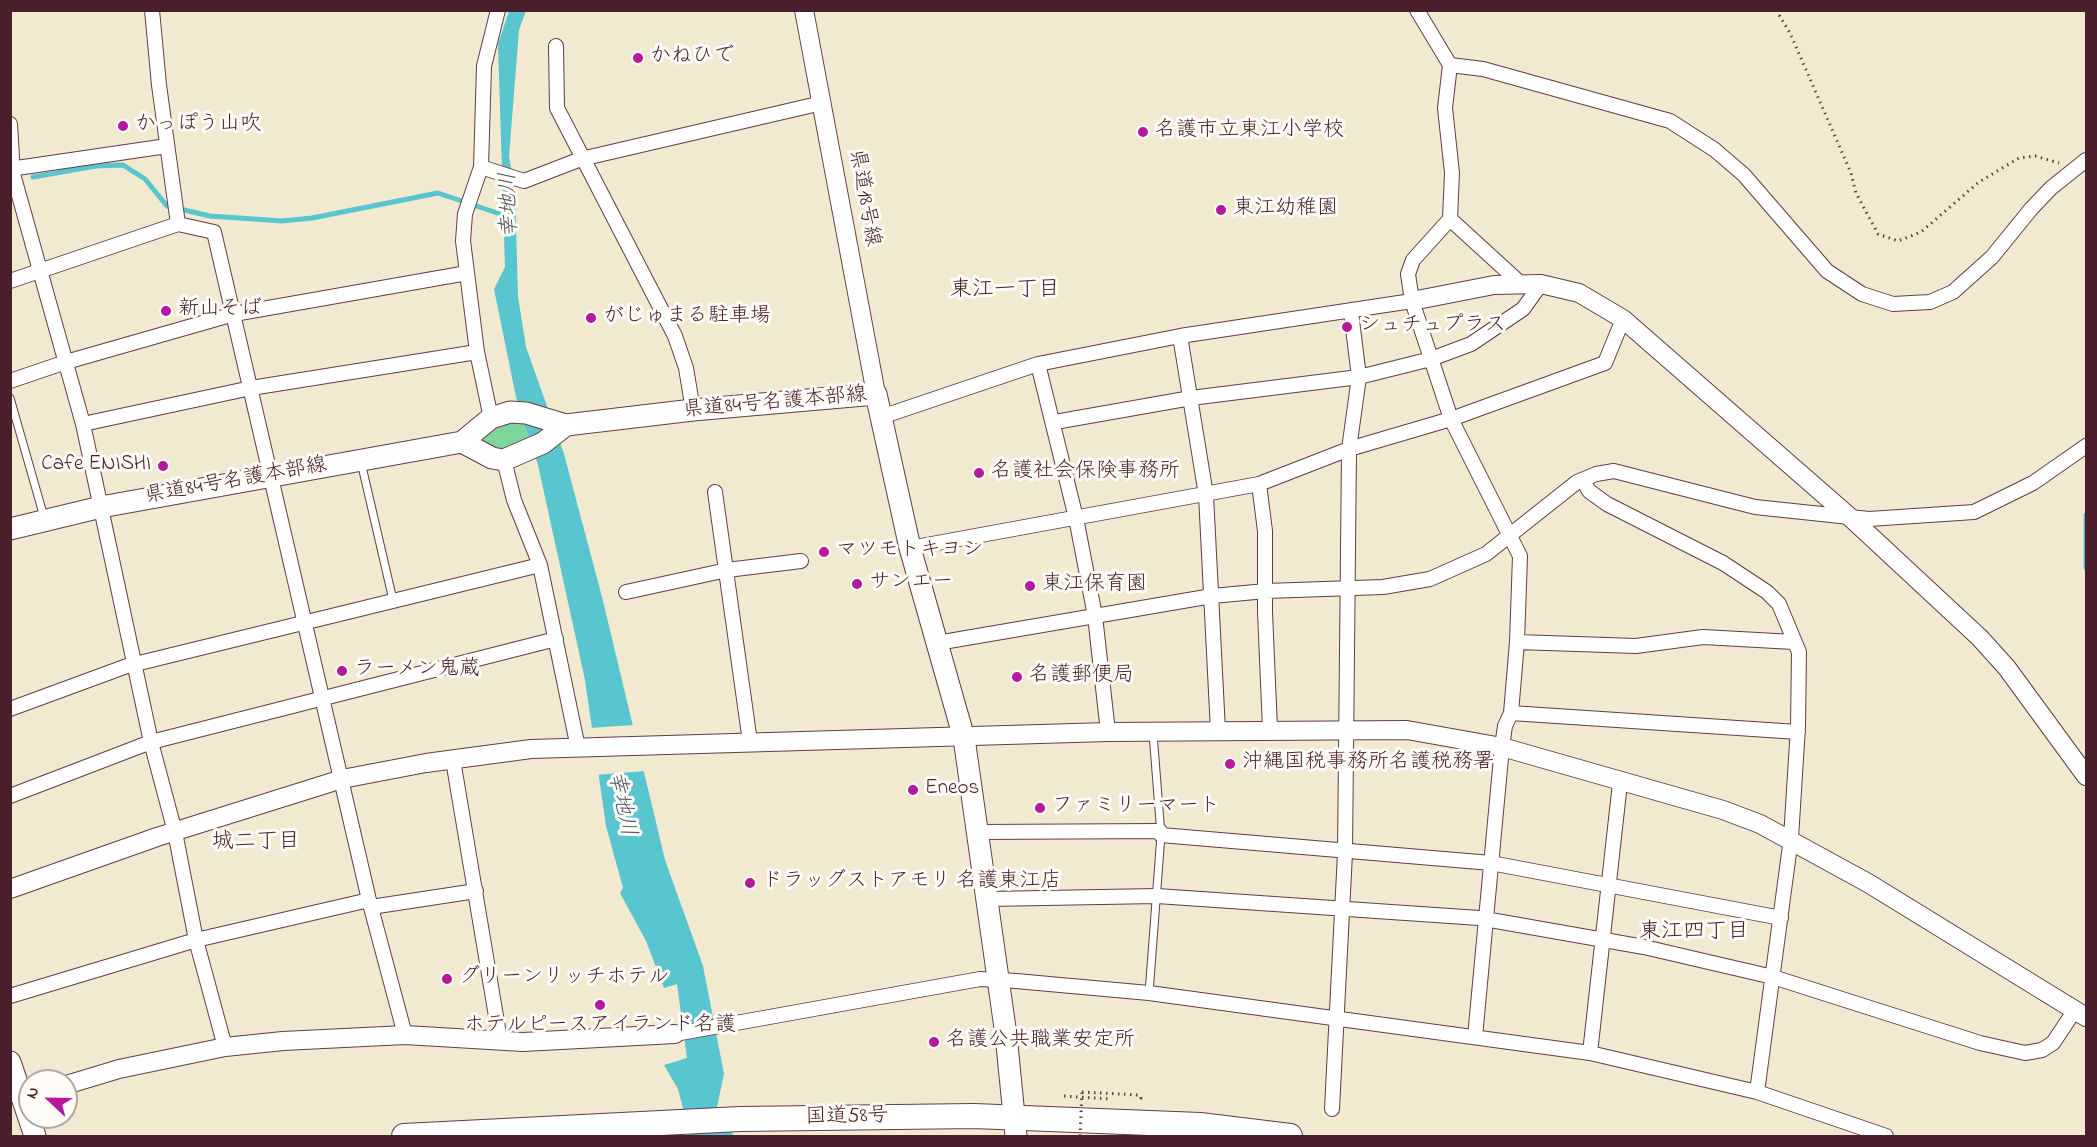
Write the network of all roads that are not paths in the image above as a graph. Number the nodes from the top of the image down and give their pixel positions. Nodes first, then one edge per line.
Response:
1 (152, 10) edge
2 (498, 10) edge
3 (804, 10) edge
4 (1417, 10) edge
5 (556, 46) dead end
6 (1450, 65) junction
7 (822, 103) junction
8 (10, 124) edge
9 (167, 146) junction
10 (581, 159) junction
11 (2086, 160) edge
12 (12, 169) edge
13 (487, 169) junction
14 (1450, 219) junction
15 (178, 224) junction
16 (40, 273) junction
17 (467, 273) junction
18 (10, 281) edge
19 (1520, 283) junction
20 (1541, 284) junction
21 (1412, 301) junction
22 (1351, 312) junction
23 (234, 314) junction
24 (1623, 319) junction
25 (1180, 336) junction
26 (477, 352) junction
27 (1431, 359) junction
28 (66, 362) junction
29 (1038, 364) junction
30 (1359, 377) junction
31 (10, 381) edge
32 (251, 388) junction
33 (876, 394) junction
34 (10, 398) edge
35 (1191, 398) junction
36 (693, 410) junction
37 (881, 417) junction
38 (491, 418) junction
39 (1451, 419) junction
40 (1055, 422) junction
41 (83, 424) junction
42 (566, 425) junction
43 (462, 442) junction
44 (2086, 446) edge
45 (1349, 448) junction
46 (360, 460) junction
47 (504, 460) junction
48 (272, 476) junction
49 (1583, 480) junction
50 (1259, 483) junction
51 (715, 492) dead end
52 (1206, 495) junction
53 (101, 507) junction
54 (1076, 518) junction
55 (1852, 519) junction
56 (45, 520) junction
57 (10, 529) edge
58 (1510, 534) junction
59 (910, 548) junction
60 (801, 561) dead end
61 (540, 565) junction
62 (727, 570) junction
63 (1347, 587) junction
64 (1266, 591) junction
65 (626, 592) dead end
66 (1212, 596) junction
67 (393, 600) junction
68 (1095, 616) junction
69 (307, 621) junction
70 (556, 639) junction
71 (1517, 642) junction
72 (1794, 642) junction
73 (937, 643) junction
74 (136, 664) junction
75 (323, 697) junction
76 (10, 709) edge
77 (1511, 713) junction
78 (1345, 728) junction
79 (1270, 729) junction
80 (1218, 731) junction
81 (1108, 732) junction
82 (1798, 732) junction
83 (1153, 733) junction
84 (964, 738) junction
85 (151, 742) junction
86 (750, 742) junction
87 (1502, 747) junction
88 (582, 748) junction
89 (453, 760) junction
90 (2086, 776) edge
91 (342, 780) junction
92 (1620, 783) junction
93 (10, 796) edge
94 (175, 832) junction
95 (979, 832) junction
96 (1160, 833) junction
97 (1791, 838) junction
98 (1345, 852) junction
99 (1491, 863) junction
100 (1610, 886) junction
101 (10, 889) edge
102 (476, 891) junction
103 (1157, 896) junction
104 (988, 898) junction
105 (370, 904) junction
106 (1342, 909) junction
107 (1781, 918) junction
108 (1486, 920) junction
109 (196, 940) junction
110 (1604, 940) junction
111 (1773, 976) junction
112 (999, 981) junction
113 (1149, 993) junction
114 (10, 996) edge
115 (2081, 1014) edge
116 (1338, 1019) junction
117 (675, 1034) joint
118 (405, 1035) junction
119 (1475, 1036) junction
120 (500, 1040) junction
121 (225, 1047) junction
122 (1590, 1053) junction
123 (10, 1062) edge
124 (78, 1081) edge
125 (18, 1087) edge
126 (1757, 1092) junction
127 (1332, 1109) dead end
128 (1016, 1126) edge
129 (404, 1137) edge
130 (1290, 1137) edge
131 (1886, 1137) edge

1 - 9 street
2 - 13 street
3 - 7 street, 県道18号線
4 - 6 street
5 - 10 street
6 - 11 street
6 - 14 street
7 - 10 street
7 - 33 street, 県道18号線
8 - 12 street
9 - 12 street
9 - 15 street
10 - 13 street
10 - 36 street
12 - 16 street
13 - 17 street
14 - 19 street
14 - 21 street
15 - 16 street
15 - 23 street
16 - 18 street
16 - 28 street
17 - 23 street
17 - 26 street
19 - 20 street
19 - 21 street
20 - 24 street
20 - 27 street
21 - 22 street
21 - 27 street
22 - 25 street
22 - 30 street
23 - 28 street
23 - 32 street
24 - 39 street
24 - 55 street
25 - 29 street
25 - 35 street
26 - 32 street
26 - 38 street
27 - 30 street
27 - 39 street
28 - 31 street
28 - 41 street
29 - 37 street
29 - 40 street
30 - 35 street
30 - 45 street
32 - 41 street
32 - 48 street
33 - 36 main road, 県道84号名護本部線
33 - 37 main road, 県道84号名護本部線
34 - 56 lane
35 - 40 street
35 - 52 street
36 - 42 main road, 県道84号名護本部線
37 - 59 main road, 県道84号名護本部線
38 - 42 main road, 県道84号名護本部線
38 - 43 main road, 県道84号名護本部線
39 - 45 street
39 - 58 street
40 - 54 street
41 - 53 street
42 - 47 main road
43 - 46 main road, 県道84号名護本部線
43 - 47 main road
44 - 55 street
45 - 50 street
45 - 63 street
46 - 48 main road, 県道84号名護本部線
46 - 67 lane
47 - 61 street
48 - 53 main road, 県道84号名護本部線
48 - 69 street
49 - 55 street
49 - 58 street
49 - 72 street
50 - 52 street
50 - 64 street
51 - 62 street
52 - 54 street
52 - 66 street
53 - 56 main road, 県道84号名護本部線
53 - 74 street
54 - 59 street
54 - 68 street
55 - 90 street
56 - 57 main road, 県道84号名護本部線
58 - 63 street
58 - 71 street
59 - 73 main road, 県道84号名護本部線
60 - 62 street
61 - 67 street
61 - 70 street
62 - 65 street
62 - 86 street
63 - 64 street
63 - 78 street
64 - 66 street
64 - 79 street
66 - 68 street
66 - 80 street
67 - 69 street
68 - 73 street
68 - 81 street
69 - 74 street
69 - 75 street
70 - 75 street
70 - 88 street
71 - 72 street
71 - 77 street
72 - 82 street
73 - 84 main road, 県道84号名護本部線
74 - 76 street
74 - 85 street
75 - 85 street
75 - 91 street
77 - 82 street
77 - 87 street
78 - 79 street
78 - 87 street
78 - 98 street
79 - 80 street
80 - 83 street
81 - 83 street
81 - 84 street
82 - 97 street
83 - 96 lane
84 - 86 street
84 - 95 main road, 県道84号名護本部線
85 - 93 street
85 - 94 street
86 - 88 street
87 - 92 street
87 - 99 street
88 - 89 street
89 - 91 street
89 - 102 street
91 - 94 street
91 - 105 street
92 - 97 street
92 - 100 street
94 - 101 street
94 - 109 street
95 - 96 street
95 - 104 main road, 県道84号名護本部線
96 - 98 street
96 - 103 lane
97 - 107 street
97 - 115 street
98 - 99 street
98 - 106 street
99 - 100 street
99 - 108 street
100 - 107 street
100 - 110 street
102 - 105 street
102 - 120 street
103 - 104 street
103 - 106 street
103 - 113 lane
104 - 112 main road, 県道84号名護本部線
105 - 109 street
105 - 118 street
106 - 108 street
106 - 116 street
107 - 111 street
108 - 110 street
108 - 119 street
109 - 114 street
109 - 121 street
110 - 111 street
110 - 122 street
111 - 115 street
111 - 126 street
112 - 113 street
112 - 117 street
112 - 128 main road, 県道84号名護本部線
113 - 116 street
116 - 119 street
116 - 127 street
117 - 120 street
118 - 120 street
118 - 121 street
119 - 122 street
121 - 124 street
122 - 126 street
123 - 125 main road
126 - 131 street
128 - 129 highway, 国道58号
128 - 130 highway, 国道58号

